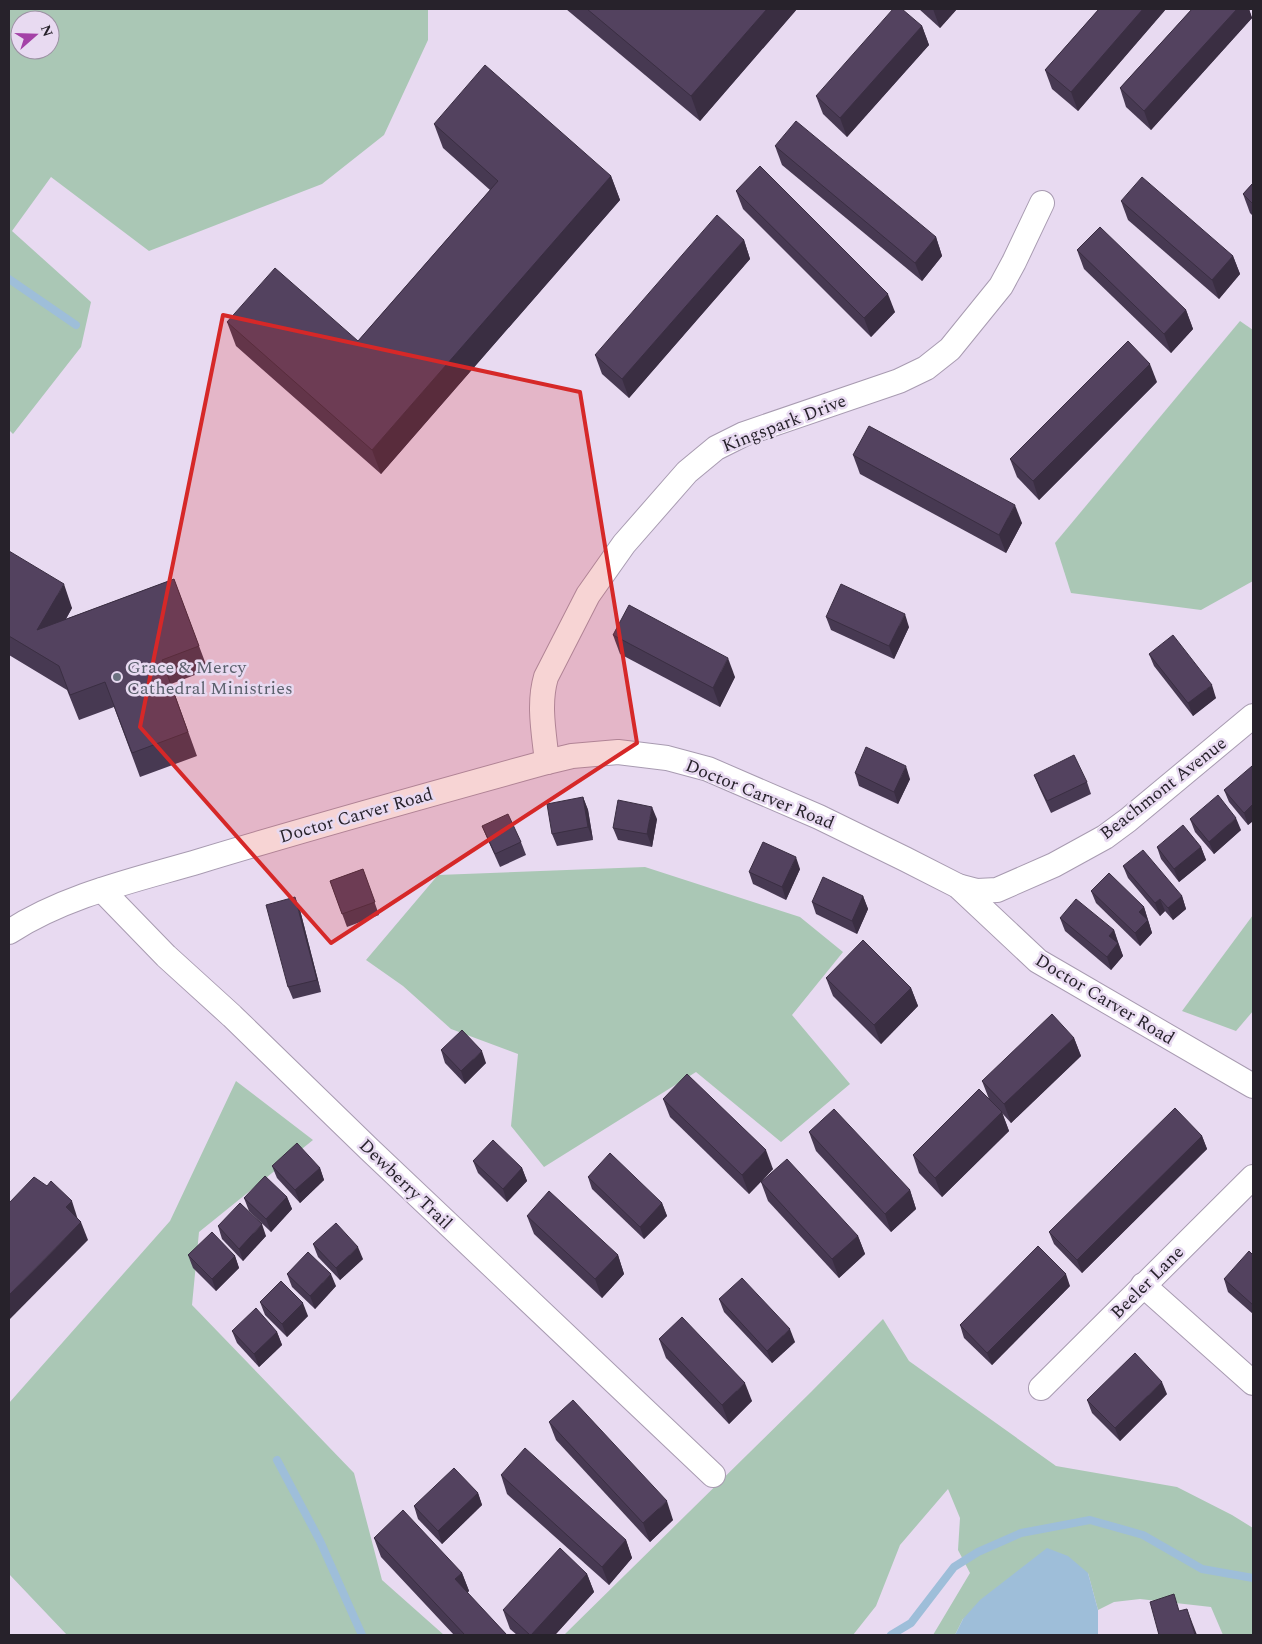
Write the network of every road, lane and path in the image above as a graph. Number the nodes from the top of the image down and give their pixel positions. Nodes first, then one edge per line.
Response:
1 (1042, 203) dead end
2 (1253, 716) edge
3 (547, 762) junction
4 (958, 886) junction
5 (102, 890) junction
6 (9, 932) edge
7 (1253, 1086) edge
8 (1253, 1177) edge
9 (1143, 1285) junction
10 (1253, 1383) edge
11 (1041, 1388) dead end
12 (713, 1476) dead end

1 - 3 street, Kingspark Drive
2 - 4 street, Beachmont Avenue
3 - 4 street, Doctor Carver Road
3 - 5 street, Doctor Carver Road
4 - 7 street, Doctor Carver Road
5 - 6 street, Doctor Carver Road
5 - 12 street, Dewberry Trail
8 - 9 street, Beeler Lane
9 - 10 street
9 - 11 street, Beeler Lane

